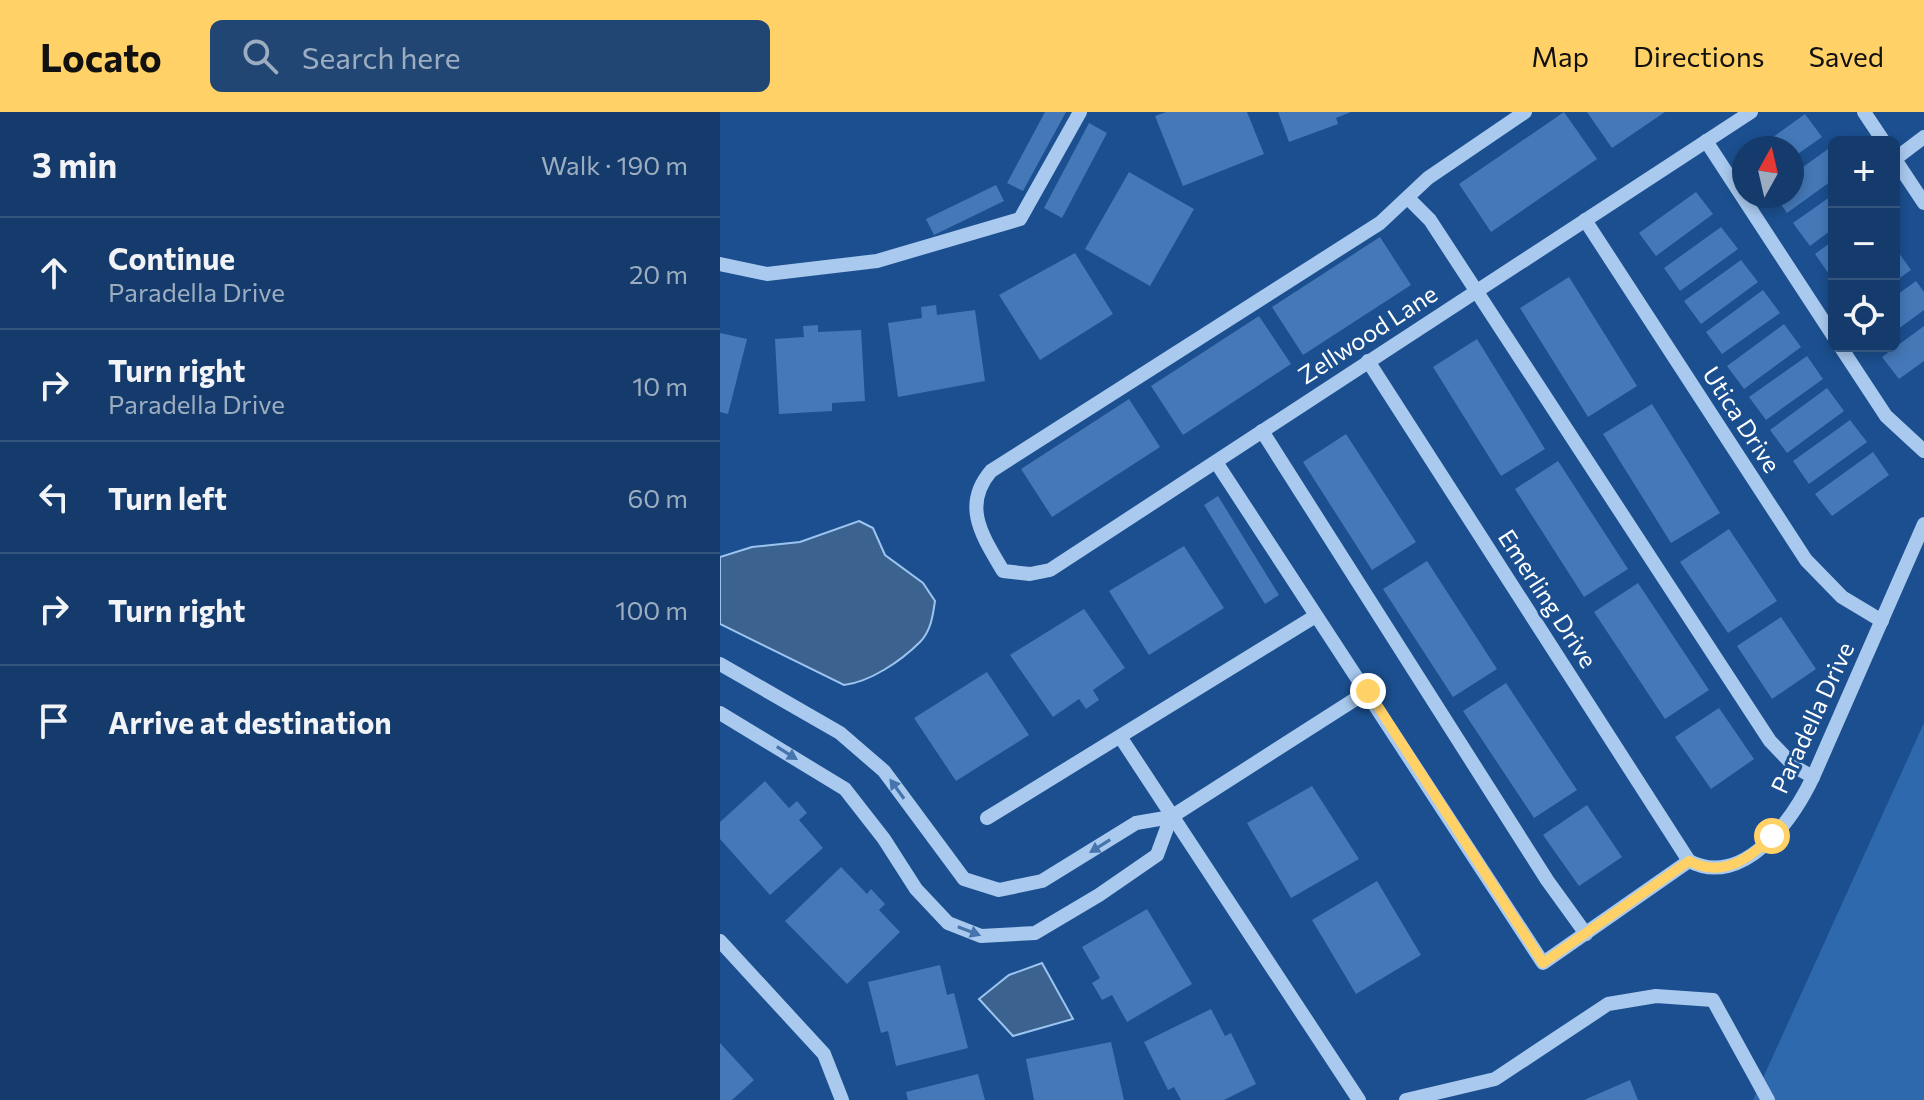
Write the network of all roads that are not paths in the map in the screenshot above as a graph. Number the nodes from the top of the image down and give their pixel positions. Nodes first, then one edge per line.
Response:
1 (1080, 112) edge
2 (1525, 112) edge
3 (1751, 112) edge
4 (1864, 112) edge
5 (1880, 136) edge
6 (1924, 137) edge
7 (1706, 141) junction
8 (1900, 154) edge
9 (1900, 166) edge
10 (1408, 198) junction
11 (1924, 203) edge
12 (1585, 220) junction
13 (720, 264) edge
14 (1476, 292) junction
15 (1828, 328) edge
16 (1844, 352) edge
17 (1368, 361) junction
18 (1262, 431) junction
19 (1924, 451) edge
20 (1216, 462) junction
21 (1924, 524) edge
22 (1314, 617) junction
23 (1882, 621) junction
24 (720, 664) edge
25 (1368, 691) junction
26 (720, 713) edge
27 (1121, 738) junction
28 (1813, 777) junction
29 (1171, 817) junction
30 (987, 818) dead end
31 (1689, 861) junction
32 (1586, 934) junction
33 (720, 941) edge
34 (842, 1100) edge
35 (1359, 1100) edge
36 (1406, 1100) edge
37 (1768, 1100) edge

1 - 13 street
2 - 10 street
3 - 7 street, Zellwood Lane
4 - 5 street
6 - 8 street
7 - 12 street, Zellwood Lane
7 - 15 street
9 - 11 street
10 - 14 street
10 - 20 street, Zellwood Lane
12 - 14 street, Zellwood Lane
12 - 23 street, Utica Drive
14 - 17 street, Zellwood Lane
14 - 28 street
16 - 19 street
17 - 18 street, Zellwood Lane
17 - 31 street, Emerling Drive
18 - 20 street, Zellwood Lane
18 - 32 street
20 - 22 street
21 - 23 street, Paradella Drive
22 - 25 street
22 - 27 street
23 - 28 street, Paradella Drive
29 -> 24 street
25 - 29 street
25 - 32 street
26 -> 29 street
27 - 29 street
27 - 30 street
28 - 31 street, Paradella Drive
29 - 35 street
31 - 32 street
33 - 34 street
36 - 37 street

